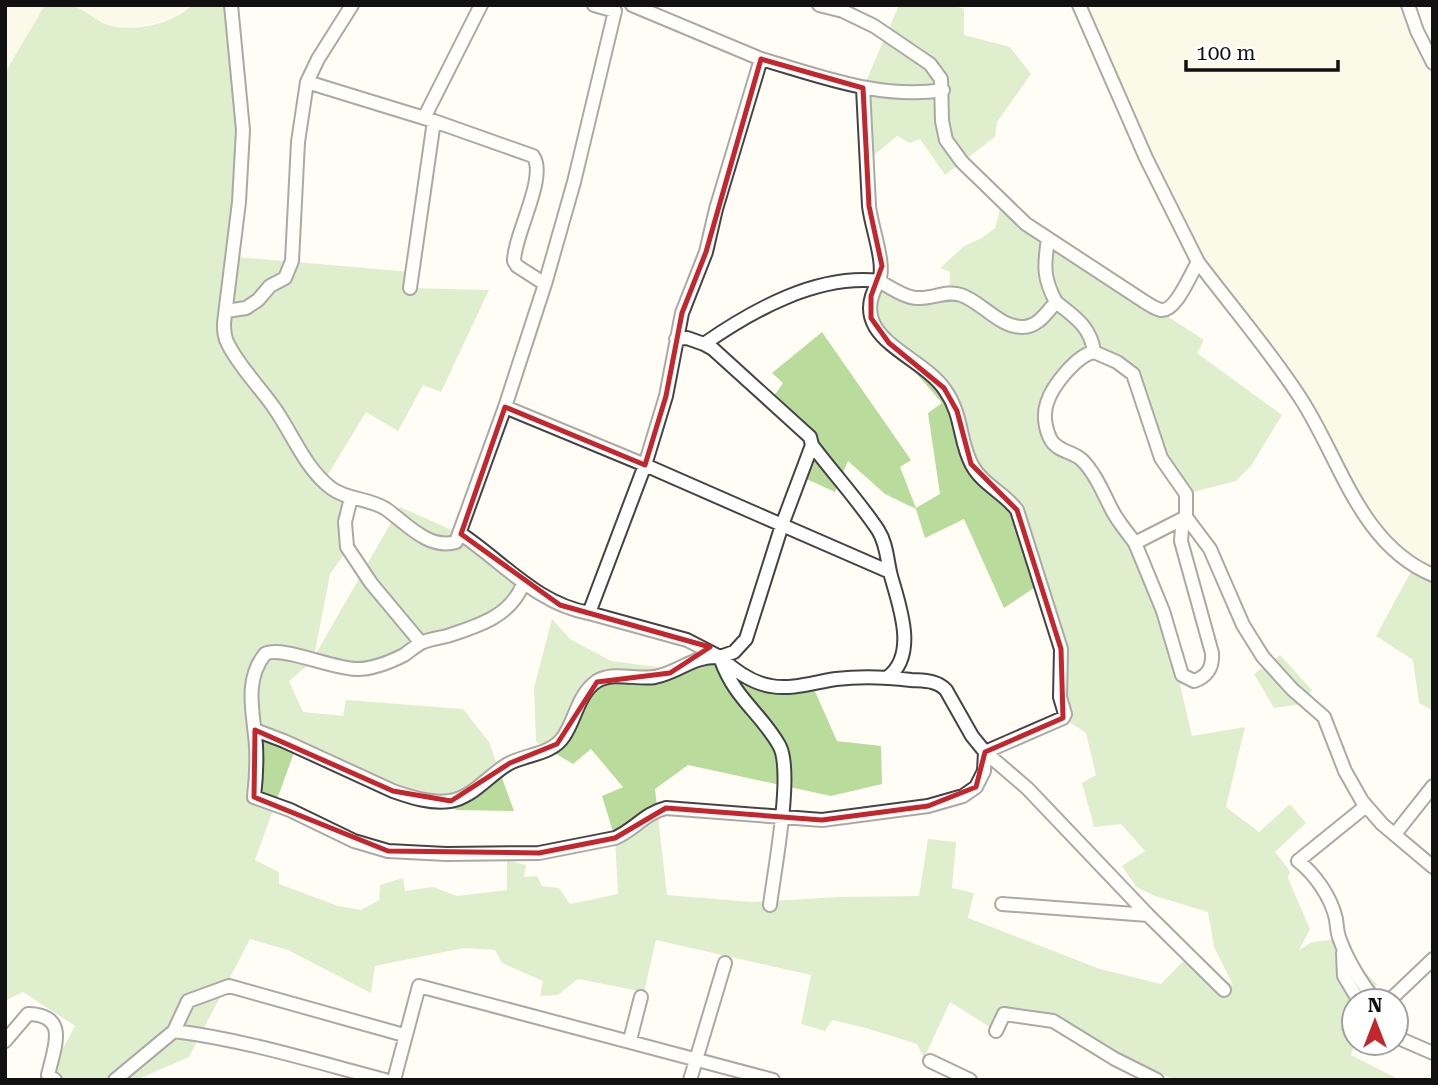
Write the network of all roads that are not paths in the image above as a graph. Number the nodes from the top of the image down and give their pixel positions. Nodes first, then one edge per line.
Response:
1 (231, 5) edge
2 (352, 5) edge
3 (481, 5) edge
4 (594, 5) edge
5 (632, 5) edge
6 (819, 5) edge
7 (1079, 5) edge
8 (1408, 5) edge
9 (617, 8) edge
10 (761, 59) junction
11 (1433, 63) edge
12 (307, 82) junction
13 (863, 88) junction
14 (943, 90) junction
15 (429, 119) junction
16 (1048, 239) junction
17 (1198, 261) junction
18 (879, 281) junction
19 (545, 284) junction
20 (410, 288) dead end
21 (1056, 302) junction
22 (226, 311) junction
23 (676, 339) junction
24 (704, 344) junction
25 (1094, 352) junction
26 (505, 407) junction
27 (812, 445) junction
28 (645, 465) junction
29 (351, 498) junction
30 (1186, 517) junction
31 (782, 525) junction
32 (461, 534) junction
33 (1135, 543) junction
34 (890, 572) junction
35 (1433, 575) edge
36 (523, 584) junction
37 (589, 613) junction
38 (421, 643) junction
39 (720, 657) junction
40 (888, 677) junction
41 (255, 730) junction
42 (985, 752) junction
43 (1433, 786) edge
44 (1366, 806) junction
45 (781, 817) junction
46 (1395, 834) junction
47 (1433, 867) edge
48 (1002, 904) dead end
49 (770, 905) dead end
50 (1149, 915) junction
51 (1344, 950) junction
52 (1433, 960) edge
53 (725, 963) dead end
54 (1351, 987) edge
55 (1365, 987) edge
56 (1404, 987) edge
57 (1224, 990) dead end
58 (641, 997) dead end
59 (174, 1031) junction
60 (996, 1031) dead end
61 (404, 1035) junction
62 (630, 1040) junction
63 (5, 1041) edge
64 (1410, 1043) edge
65 (1433, 1053) edge
66 (696, 1060) junction
67 (930, 1061) dead end
68 (55, 1080) edge
69 (115, 1080) edge
70 (385, 1080) edge
71 (394, 1080) edge
72 (690, 1080) edge
73 (773, 1080) edge
74 (970, 1080) edge
75 (1157, 1080) edge

1 - 22 street
2 - 12 street
3 - 15 street
4 - 9 street
5 - 10 street
6 - 14 street
7 - 17 street
8 - 11 street
9 - 19 street
10 - 13 street
10 - 23 street
12 - 15 street
12 - 22 street
13 - 14 street
13 - 18 street
14 - 16 street
15 - 19 street
15 - 20 street
16 - 17 street
16 - 21 street
17 - 35 street
18 - 21 street
18 - 24 street
18 - 42 street
19 - 26 street
21 - 25 street
22 - 29 street
23 - 24 street
23 - 28 street
24 - 27 street
25 - 30 street
25 - 33 street
26 - 28 street
26 - 32 street
27 - 31 street
27 - 34 street
28 - 31 street
28 - 37 street
29 - 32 street
29 - 38 street
30 - 33 street
30 - 33 street
30 - 44 street
31 - 34 street
31 - 39 street
32 - 36 street
34 - 40 street
36 - 37 street
36 - 38 street
37 - 39 street
38 - 41 street
39 - 40 street
39 - 41 street
39 - 45 street
40 - 42 street
41 - 45 street
42 - 45 street
42 - 50 street
43 - 46 street
44 - 46 street
44 - 51 street
45 - 49 street
46 - 47 street
48 - 50 street
50 - 57 street
51 - 54 street
51 - 55 street
52 - 56 street
53 - 66 street
58 - 62 street
59 - 61 street
59 - 69 street
59 - 70 street
60 - 75 street
61 - 62 street
61 - 71 street
62 - 66 street
63 - 68 street
64 - 65 street
66 - 72 street
66 - 73 street
67 - 74 street

